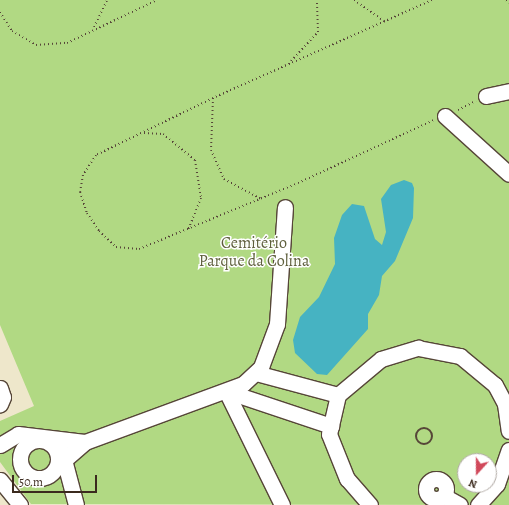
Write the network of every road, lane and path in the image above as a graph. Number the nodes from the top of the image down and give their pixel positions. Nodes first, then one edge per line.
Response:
1 (107, 0) edge
2 (156, 0) edge
3 (317, 0) edge
4 (354, 0) edge
5 (432, 0) edge
6 (506, 0) edge
7 (509, 3) edge
8 (0, 12) edge
9 (386, 22) junction
10 (93, 28) junction
11 (290, 62) junction
12 (509, 91) edge
13 (486, 96) dead end
14 (213, 98) junction
15 (446, 116) joint
16 (143, 133) junction
17 (509, 174) edge
18 (261, 199) junction
19 (285, 207) dead end
20 (188, 230) junction
21 (256, 373) junction
22 (226, 391) junction
23 (338, 395) junction
24 (331, 426) junction
25 (509, 431) edge
26 (49, 439) junction
27 (85, 442) junction
28 (419, 442) joint
29 (0, 445) edge
30 (509, 450) edge
31 (62, 463) junction
32 (0, 480) edge
33 (436, 500) edge
34 (20, 505) edge
35 (76, 505) edge
36 (282, 505) edge
37 (370, 505) edge
38 (460, 505) edge
39 (478, 505) edge

1 - 10 path
2 - 10 path
3 - 11 path
4 - 9 path
5 - 9 path
6 - 7 path
8 - 10 path
9 - 11 path
11 - 14 path
12 - 13 street
14 - 16 path
14 - 18 path
15 - 17 street
15 - 18 path
16 - 20 path
16 - 20 path
18 - 20 path
19 - 21 street
21 - 22 street
21 - 23 street
22 - 24 street
22 - 27 street
22 - 36 street
23 - 24 street
23 - 25 street
24 - 37 street
26 - 27 street
26 - 29 street
26 - 31 street
26 - 31 street
27 - 31 street
28 - 28 path
30 - 39 street
31 - 35 street
32 - 34 street
33 - 38 street

